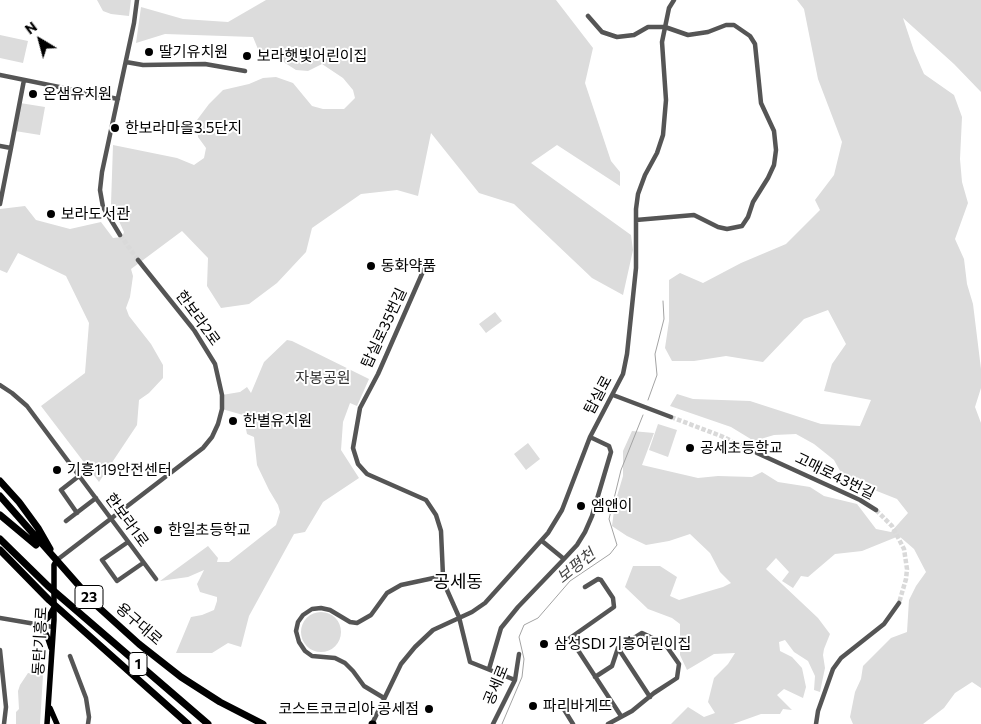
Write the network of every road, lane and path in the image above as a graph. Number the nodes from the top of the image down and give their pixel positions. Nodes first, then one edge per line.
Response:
1 (137, 0) edge
2 (674, 0) edge
3 (588, 16) dead end
4 (665, 27) junction
5 (126, 62) junction
6 (244, 71) dead end
7 (0, 75) edge
8 (24, 80) junction
9 (118, 99) junction
10 (0, 146) edge
11 (11, 148) junction
12 (0, 204) edge
13 (636, 220) junction
14 (120, 235) tunnel mouth
15 (138, 260) tunnel mouth
16 (426, 267) dead end
17 (0, 385) edge
18 (613, 395) junction
19 (671, 417) tunnel mouth
20 (590, 437) junction
21 (756, 453) tunnel mouth
22 (80, 476) junction
23 (0, 481) edge
24 (0, 496) edge
25 (96, 498) junction
26 (19, 502) junction
27 (876, 510) tunnel mouth
28 (77, 513) junction
29 (2, 517) edge
30 (112, 519) junction
31 (66, 521) dead end
32 (0, 539) edge
33 (542, 541) junction
34 (128, 542) junction
35 (0, 550) edge
36 (564, 559) junction
37 (56, 562) junction
38 (143, 563) junction
39 (443, 576) junction
40 (156, 579) dead end
41 (584, 587) dead end
42 (899, 603) tunnel mouth
43 (54, 607) junction
44 (460, 617) junction
45 (0, 618) edge
46 (41, 624) junction
47 (53, 627) junction
48 (618, 648) junction
49 (0, 650) edge
50 (52, 653) junction
51 (519, 654) dead end
52 (70, 656) dead end
53 (0, 658) edge
54 (489, 669) junction
55 (596, 677) junction
56 (515, 680) junction
57 (650, 697) junction
58 (384, 698) junction
59 (560, 703) dead end
60 (49, 706) junction
61 (0, 707) edge
62 (6, 707) junction
63 (621, 716) junction
64 (4, 724) edge
65 (48, 724) edge
66 (57, 724) edge
67 (88, 724) edge
68 (188, 724) edge
69 (208, 724) edge
70 (263, 724) edge
71 (372, 724) edge
72 (493, 724) edge
73 (573, 724) edge
74 (608, 724) edge
75 (816, 724) edge

1 - 5 street
2 - 4 street, 탑실로
3 - 4 street
4 - 13 street, 탑실로
4 - 13 street
5 - 6 street
5 - 9 street
7 - 8 street
8 - 9 street
8 - 11 street
9 - 14 street
10 - 11 street
11 - 12 street
13 - 18 street, 탑실로
15 - 30 street, 한보라2로
16 - 39 street, 탑실로35번길
17 - 22 street, 한보라1로
18 - 19 street
18 - 20 street, 탑실로
20 - 33 street, 탑실로
20 - 36 street
21 - 27 street, 고매로43번길
22 - 25 street, 한보라1로
22 - 28 street
23 - 26 highway
24 - 70 highway, 용구대로 / 23
25 - 28 street
25 - 30 street, 한보라1로
26 - 29 highway
26 - 37 highway
28 - 31 street
29 - 37 highway
30 - 34 street, 한보라1로
30 - 37 street, 한보라2로
32 - 69 highway, 1
33 - 36 street
33 - 44 street, 탑실로
34 - 38 street, 한보라1로
34 - 38 street
35 - 68 highway, 1
36 - 54 street
37 - 43 main road, 동탄기흥로
38 - 40 street, 한보라1로
39 - 44 street, 탑실로35번길
39 - 58 street
41 - 55 street
42 - 75 street
43 - 46 main road
43 - 47 main road, 동탄기흥로
44 - 54 street, 탑실로35번길
44 - 58 street, 탑실로
45 - 46 street
46 - 47 street
46 - 50 main road
47 - 50 main road, 동탄기흥로
48 - 55 street
48 - 57 street
48 - 57 street
49 - 53 street
50 - 60 main road, 동탄기흥로
51 - 56 street, 공세로
52 - 67 street
53 - 62 street
54 - 56 street
55 - 63 street
56 - 72 street, 공세로
57 - 63 street
58 - 71 street, 탑실로
59 - 73 street
60 - 65 main road, 동탄기흥로
60 - 66 main road
61 - 62 street
62 - 64 street
63 - 74 street

